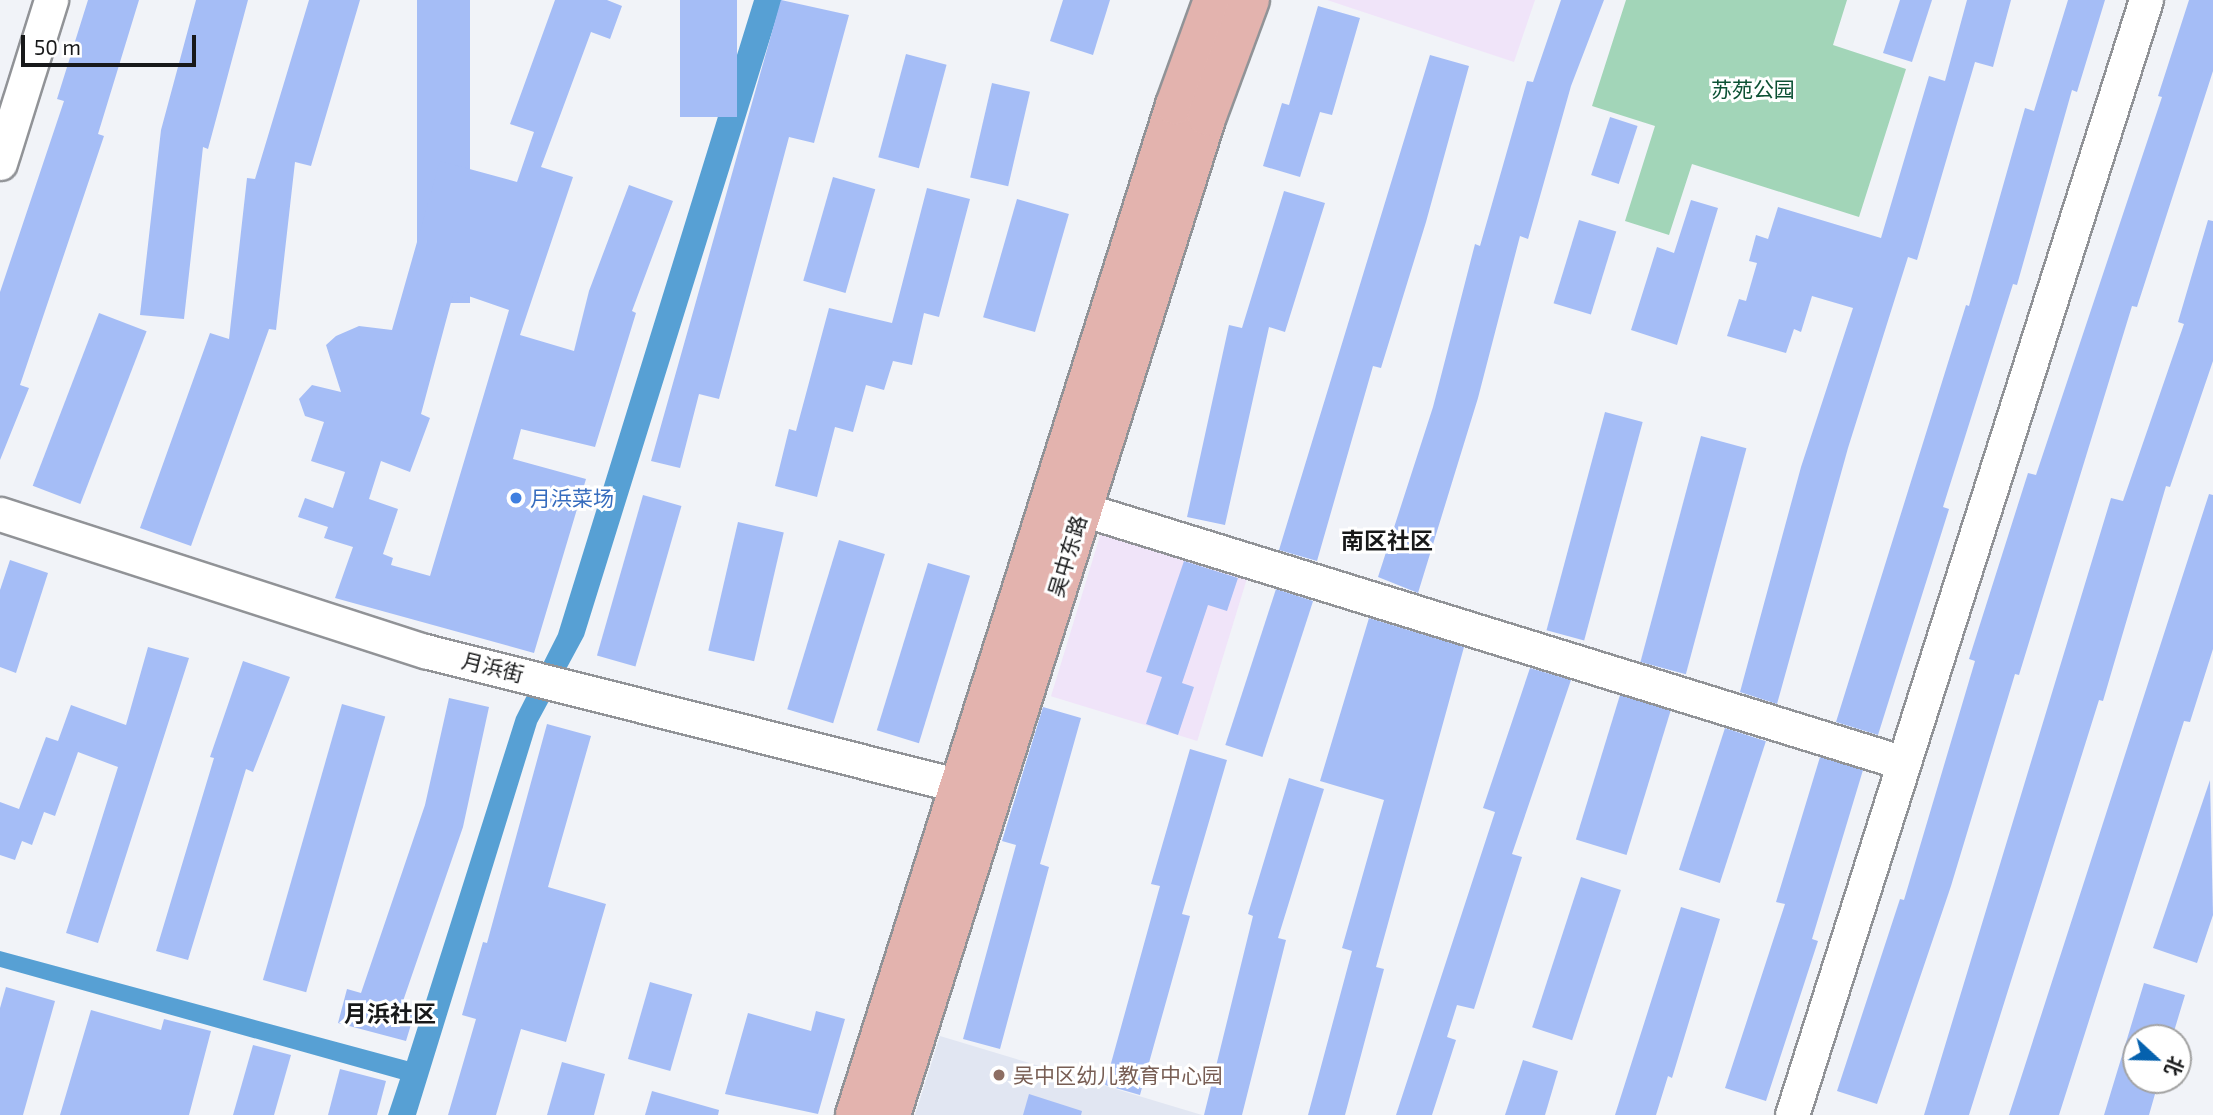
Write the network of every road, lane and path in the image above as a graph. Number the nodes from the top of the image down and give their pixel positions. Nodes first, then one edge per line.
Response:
1 (51, 0) edge
2 (1213, 0) edge
3 (1250, 0) edge
4 (2146, 0) edge
5 (0, 163) edge
6 (1082, 509) junction
7 (0, 514) edge
8 (1904, 763) junction
9 (977, 789) junction
10 (855, 1115) edge
11 (891, 1115) edge
12 (1792, 1115) edge

1 - 5 street
2 - 9 main road, 吴中东路
3 - 6 main road, 吴中东路
4 - 8 street
6 - 8 street
6 - 9 main road, 吴中东路
7 - 9 street, 月浜街
8 - 12 street
9 - 10 main road, 吴中东路
9 - 11 main road, 吴中东路

